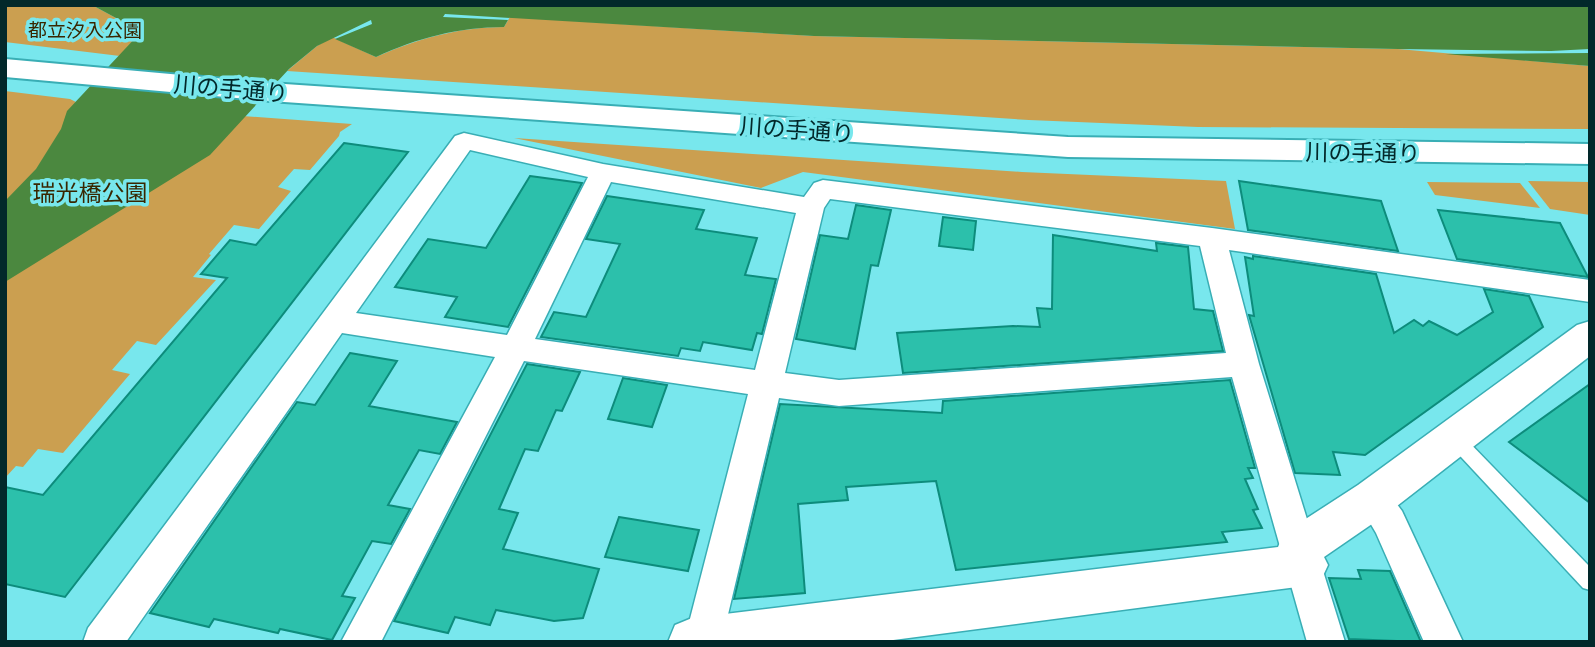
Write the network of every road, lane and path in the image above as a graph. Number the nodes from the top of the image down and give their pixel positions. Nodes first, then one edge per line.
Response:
1 (14, 69) edge
2 (1590, 154) edge
3 (603, 172) junction
4 (811, 206) junction
5 (1212, 238) junction
6 (1590, 291) edge
7 (335, 321) junction
8 (1590, 335) edge
9 (515, 348) junction
10 (1244, 364) junction
11 (765, 385) junction
12 (1454, 438) junction
13 (1373, 499) junction
14 (1302, 556) junction
15 (1590, 581) edge
16 (697, 641) edge
17 (102, 642) edge
18 (360, 642) edge
19 (1326, 642) edge
20 (1444, 642) edge

1 - 2 main road, 川の手通り
3 - 4 street
3 - 7 street
3 - 9 street
4 - 5 street
4 - 11 street
5 - 6 street
5 - 10 street
7 - 9 street
7 - 17 street
8 - 12 street
9 - 11 street
9 - 18 street
10 - 11 street
10 - 14 street
11 - 16 street
12 - 13 street
12 - 15 lane
13 - 14 street
13 - 20 street
14 - 16 street
14 - 19 street

